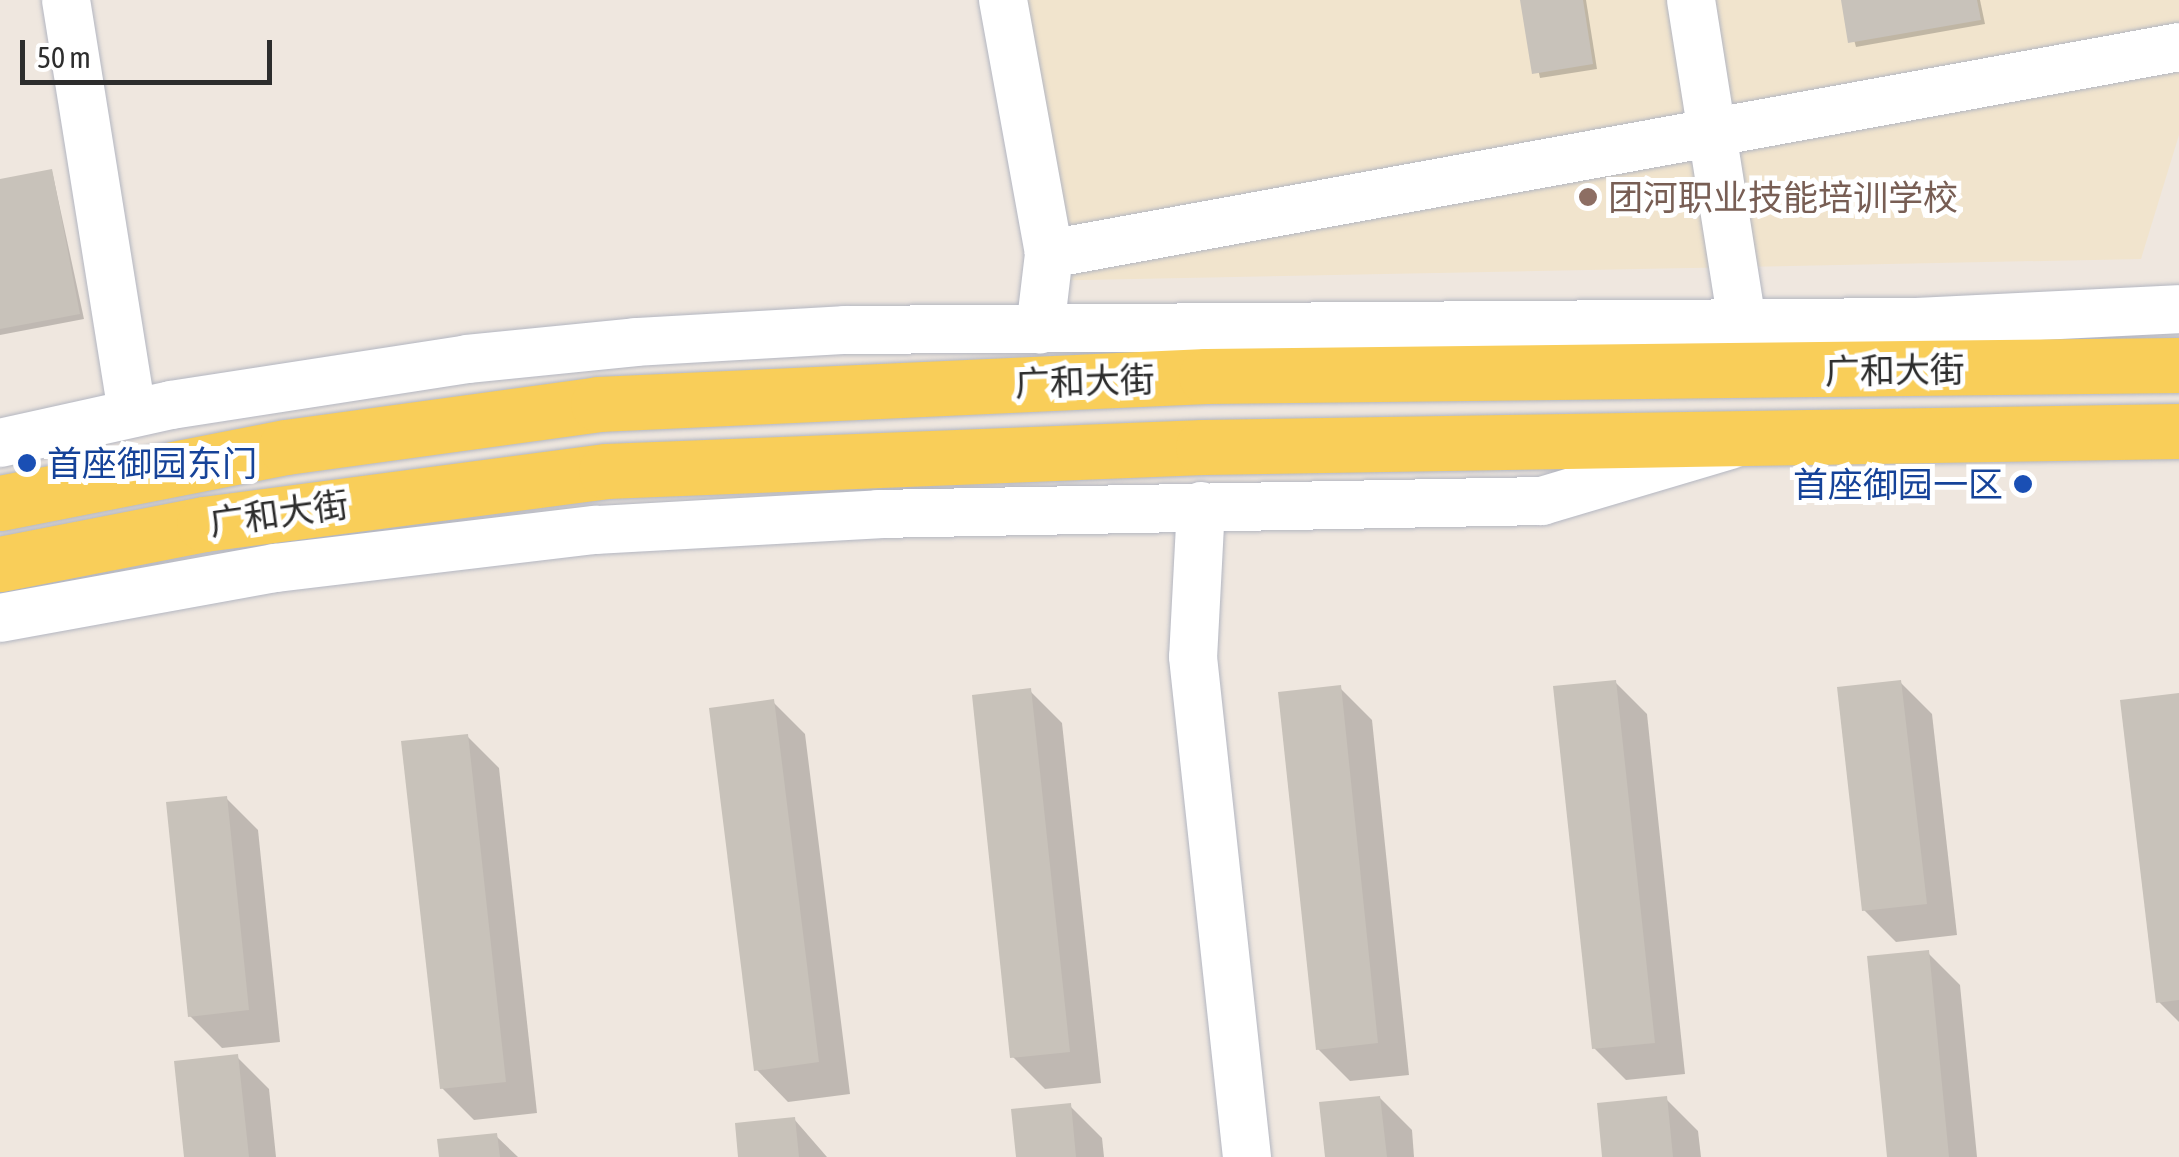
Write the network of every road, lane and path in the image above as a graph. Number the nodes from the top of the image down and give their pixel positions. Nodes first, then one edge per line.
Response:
1 (66, 0) edge
2 (1004, 0) edge
3 (1692, 0) edge
4 (2179, 47) edge
5 (1712, 133) junction
6 (1050, 254) junction
7 (2179, 309) edge
8 (1742, 323) junction
9 (1040, 329) junction
10 (521, 354) junction
11 (2179, 365) edge
12 (1583, 374) junction
13 (132, 413) junction
14 (526, 414) junction
15 (2179, 431) edge
16 (1751, 437) junction
17 (0, 443) edge
18 (838, 459) junction
19 (533, 480) junction
20 (0, 503) edge
21 (1201, 506) junction
22 (959, 512) junction
23 (538, 535) junction
24 (0, 564) edge
25 (0, 618) edge
26 (1247, 1157) edge

1 - 13 street
2 - 6 street
3 - 5 street
4 - 5 street
5 - 6 street
5 - 8 street
6 - 9 street
7 - 8 street
8 - 9 street
8 - 12 street
9 - 10 street
10 - 13 street
10 - 14 street
11 - 12 main road, 广和大街
12 - 14 main road, 广和大街
13 - 17 street
14 - 19 street
14 - 20 main road, 广和大街
15 - 16 main road, 广和大街
16 - 18 main road, 广和大街
16 - 21 street
18 - 19 main road, 广和大街
18 - 22 street
19 - 23 street
19 - 24 main road, 广和大街
21 - 22 street
21 - 26 street
22 - 23 street
23 - 25 street

